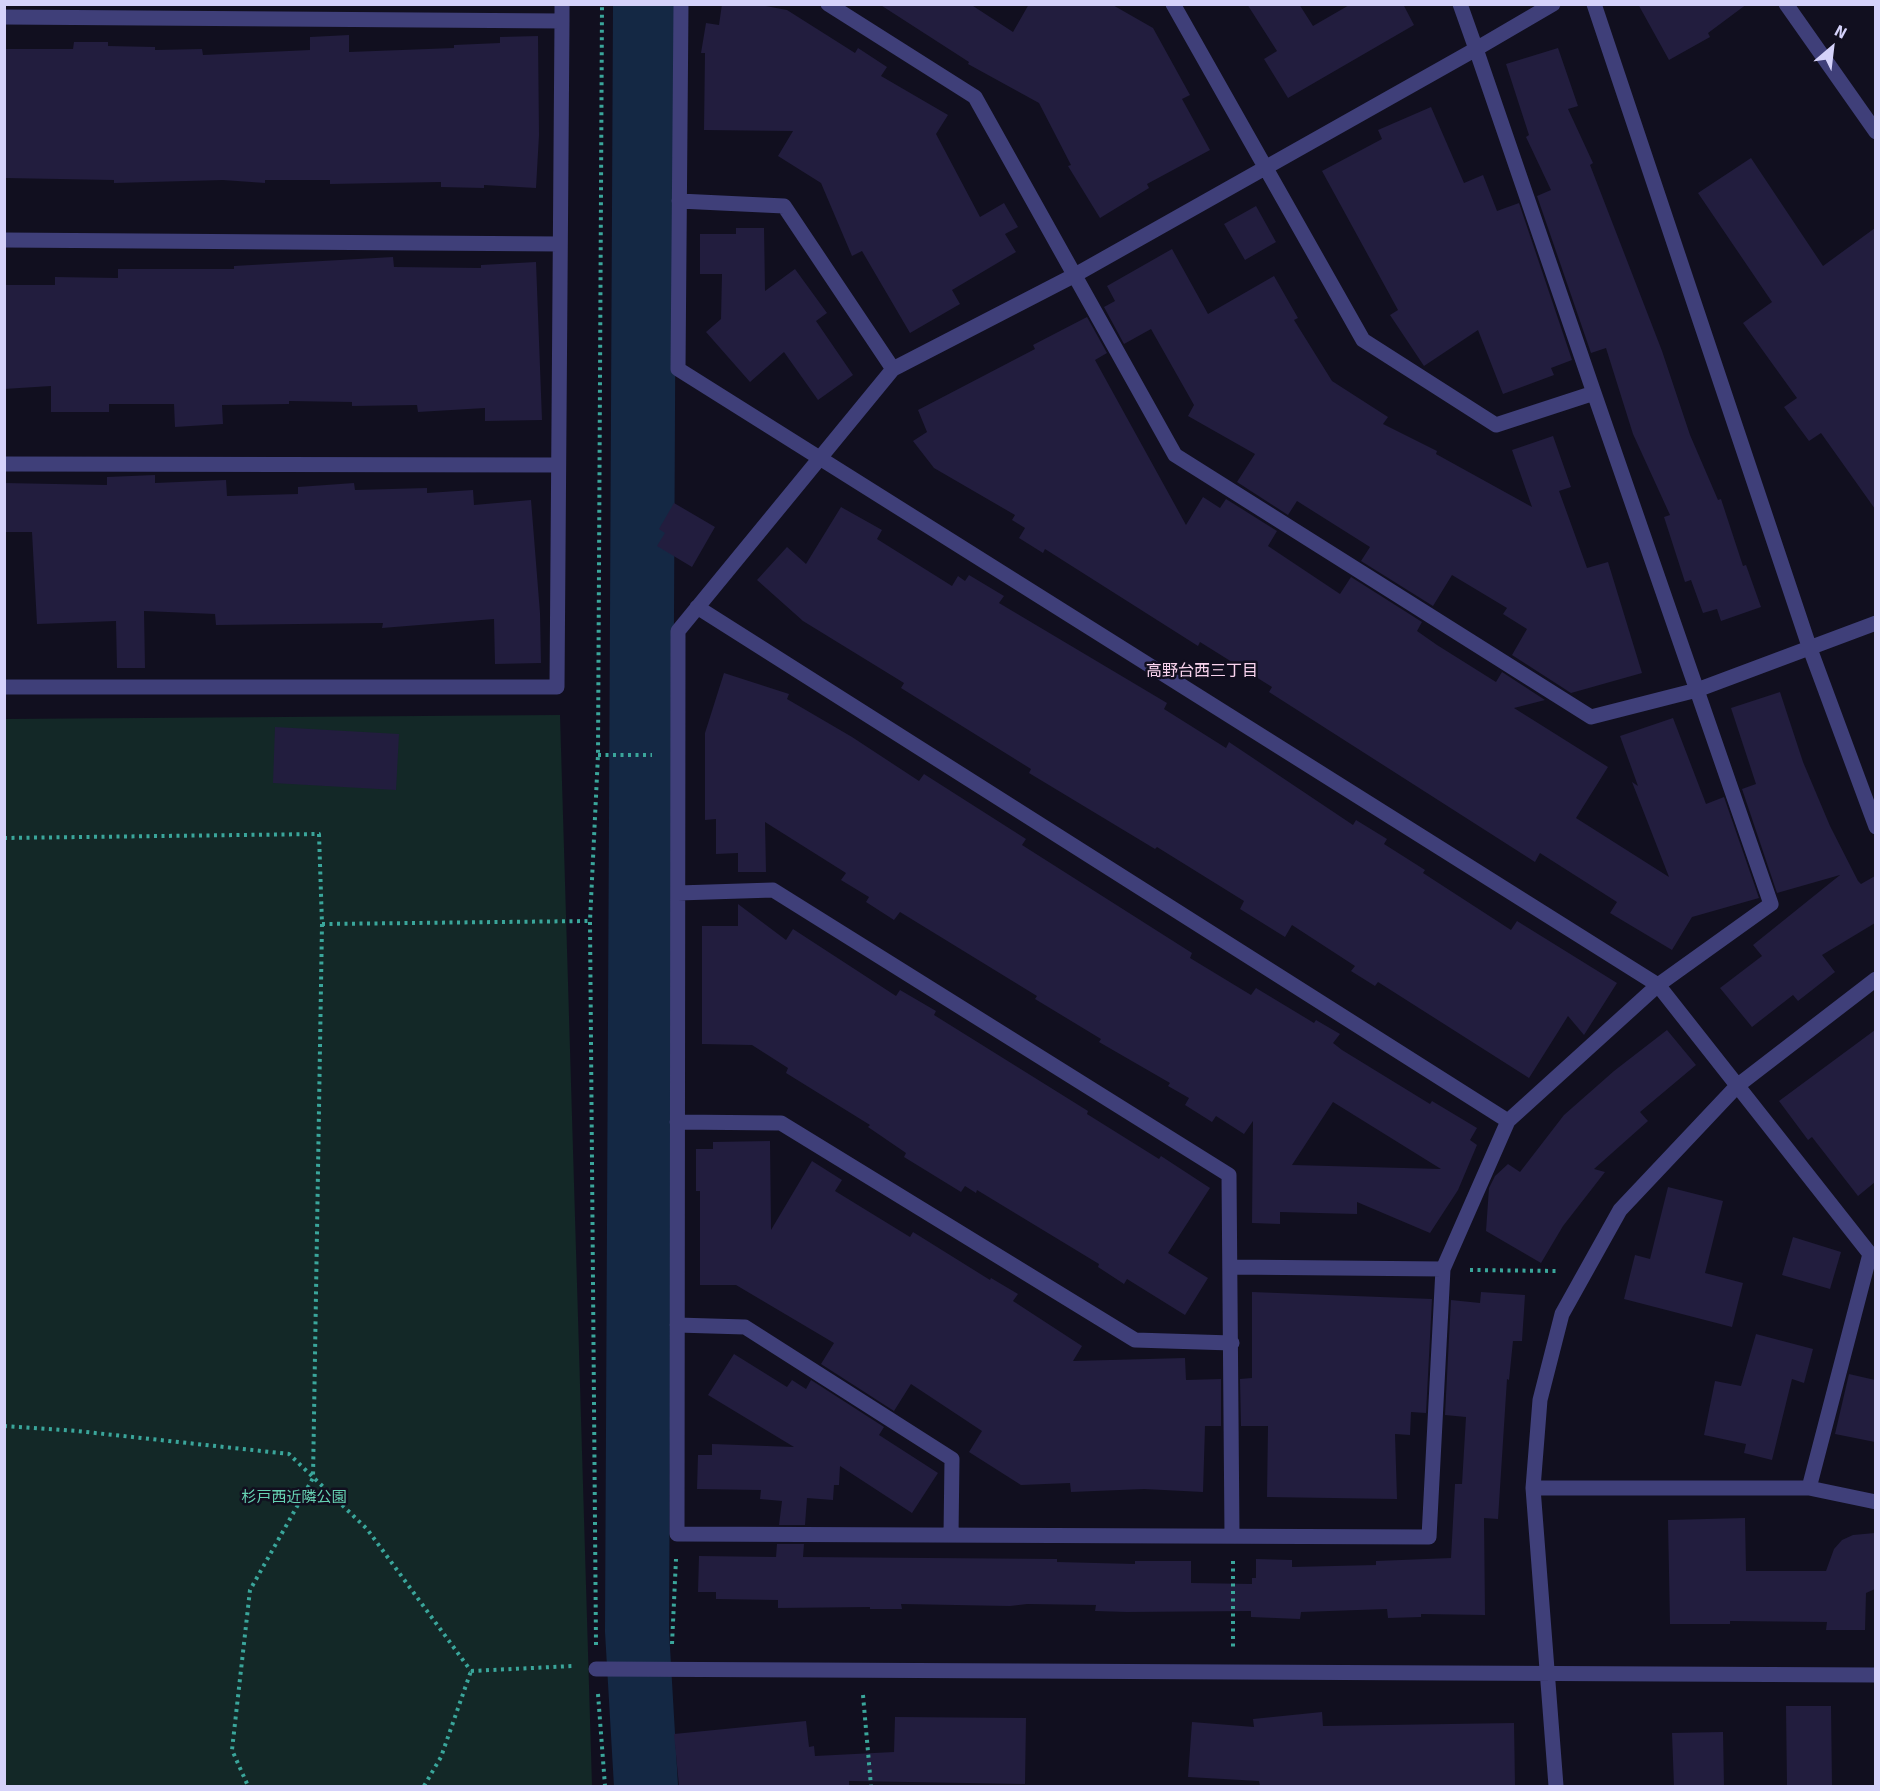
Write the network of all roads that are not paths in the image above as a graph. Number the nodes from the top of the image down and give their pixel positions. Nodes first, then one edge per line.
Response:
1 (562, 4) edge
2 (681, 4) edge
3 (828, 4) edge
4 (1173, 4) edge
5 (1460, 4) edge
6 (1553, 4) edge
7 (1594, 4) edge
8 (1786, 4) edge
9 (4, 17) edge
10 (562, 21) junction
11 (1476, 49) junction
12 (1875, 132) edge
13 (1265, 166) junction
14 (679, 201) junction
15 (4, 240) edge
16 (560, 244) junction
17 (1074, 275) junction
18 (893, 369) junction
19 (1594, 393) junction
20 (820, 458) junction
21 (4, 464) edge
22 (558, 465) junction
23 (697, 607) junction
24 (1875, 623) edge
25 (1809, 646) junction
26 (4, 687) edge
27 (1697, 690) junction
28 (1875, 827) edge
29 (678, 893) junction
30 (1875, 979) edge
31 (1658, 986) junction
32 (1737, 1086) junction
33 (1508, 1121) junction
34 (677, 1122) junction
35 (1873, 1254) edge
36 (1231, 1267) junction
37 (1443, 1269) junction
38 (677, 1324) junction
39 (1232, 1343) junction
40 (1533, 1488) junction
41 (1809, 1488) junction
42 (1875, 1502) edge
43 (951, 1535) junction
44 (1232, 1536) junction
45 (596, 1669) road end
46 (1547, 1674) junction
47 (1875, 1675) edge
48 (1556, 1786) edge

1 - 10 street
2 - 14 street
3 - 17 street
4 - 13 street
5 - 11 street
6 - 11 street
7 - 25 street
8 - 12 street
9 - 10 street
10 - 16 street
11 - 13 street
11 - 19 street
13 - 17 street
13 - 19 street
14 - 18 street
14 - 20 street
15 - 16 street
16 - 22 street
17 - 18 street
17 - 27 street
18 - 20 street
19 - 27 street
20 - 23 street
20 - 31 street
21 - 22 street
22 - 26 street
23 - 29 street
23 - 33 street
24 - 25 street
25 - 27 street
25 - 28 street
27 - 31 street
29 - 34 street
29 - 36 street
30 - 32 street
31 - 32 street
31 - 33 street
32 - 35 street
32 - 40 street
33 - 37 street
34 - 38 street
34 - 39 street
35 - 41 street
36 - 37 street
36 - 39 street
37 - 44 street
38 - 43 street
38 - 43 street
39 - 44 street
40 - 41 street
40 - 46 street
41 - 42 street
43 - 44 street
45 - 46 street
46 - 47 street
46 - 48 street

